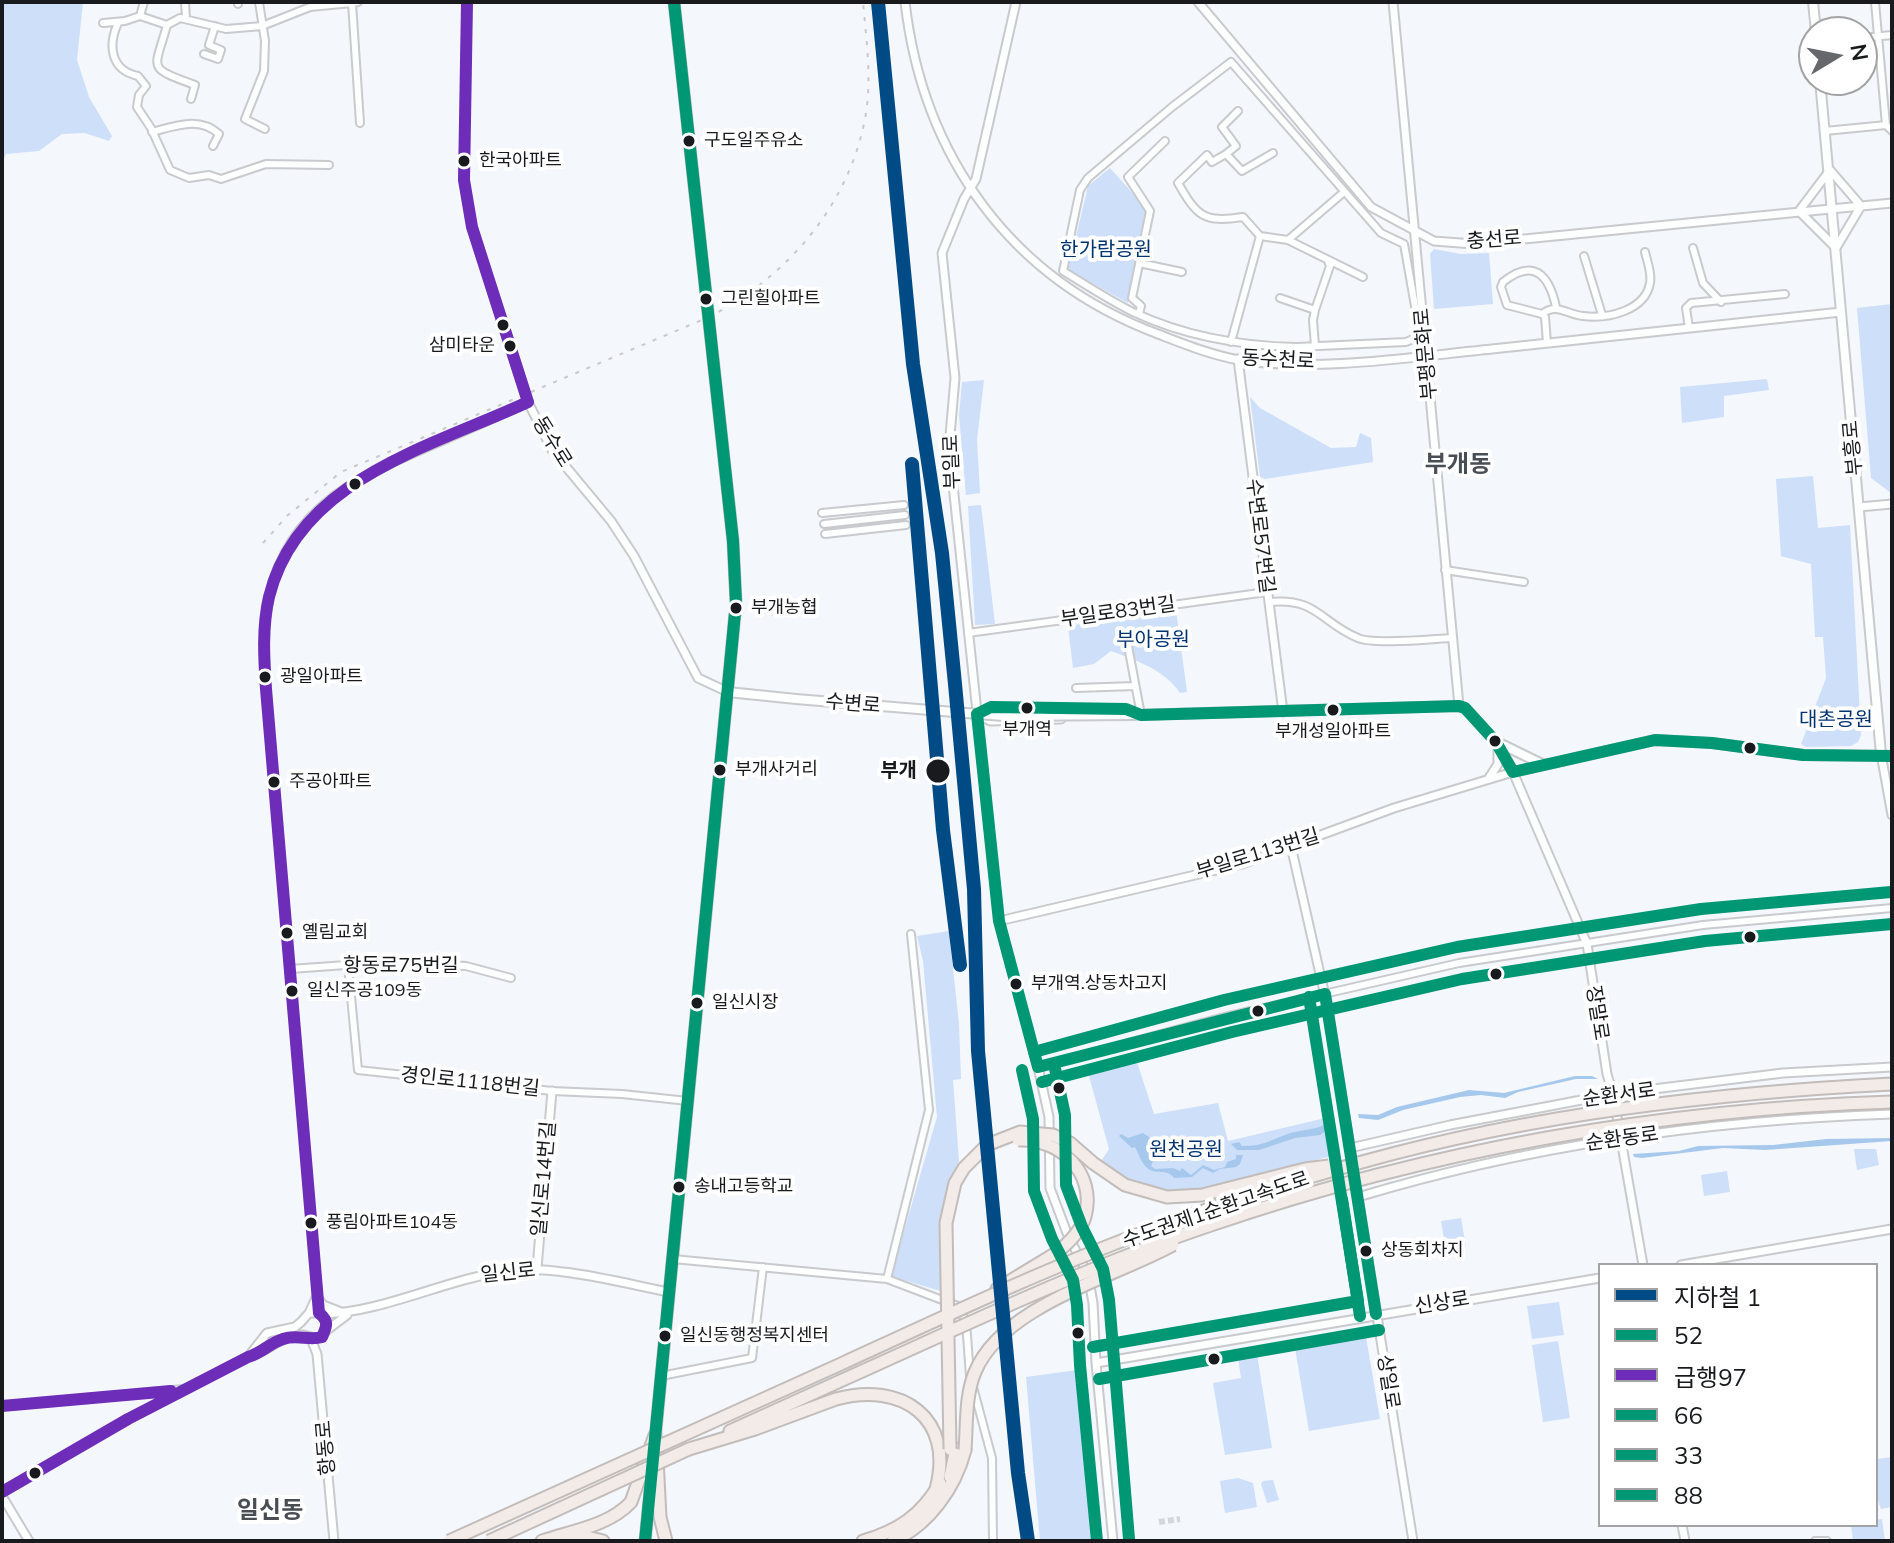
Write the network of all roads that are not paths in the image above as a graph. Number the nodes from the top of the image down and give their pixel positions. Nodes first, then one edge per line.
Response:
1 (133, 2) edge
2 (185, 2) edge
3 (259, 2) edge
4 (355, 2) edge
5 (467, 2) edge
6 (674, 2) edge
7 (905, 2) edge
8 (1016, 2) edge
9 (1198, 2) edge
10 (1393, 2) edge
11 (144, 4) edge
12 (140, 16) junction
13 (186, 19) junction
14 (103, 23) dead end
15 (118, 23) junction
16 (167, 25) junction
17 (215, 26) junction
18 (262, 26) junction
19 (1892, 35) edge
20 (1878, 37) joint
21 (204, 54) dead end
22 (1822, 96) edge
23 (191, 99) dead end
24 (1238, 111) dead end
25 (360, 123) dead end
26 (1889, 128) edge
27 (265, 129) dead end
28 (1825, 131) junction
29 (152, 132) junction
30 (1165, 141) dead end
31 (213, 146) dead end
32 (1273, 153) dead end
33 (1226, 154) junction
34 (329, 165) dead end
35 (1830, 170) junction
36 (972, 189) junction
37 (1344, 192) junction
38 (1892, 203) edge
39 (1861, 206) junction
40 (1832, 208) junction
41 (1799, 211) junction
42 (1415, 232) junction
43 (1260, 236) junction
44 (1288, 240) junction
45 (1693, 248) dead end
46 (1836, 248) junction
47 (1645, 252) dead end
48 (1584, 256) dead end
49 (1328, 261) junction
50 (1139, 263) junction
51 (1182, 272) dead end
52 (1363, 277) dead end
53 (1785, 294) dead end
54 (1280, 298) dead end
55 (1721, 302) junction
56 (1556, 307) junction
57 (1315, 310) junction
58 (1841, 312) junction
59 (1139, 314) junction
60 (1542, 314) junction
61 (1602, 315) junction
62 (1689, 328) junction
63 (1231, 342) junction
64 (1547, 343) junction
65 (1315, 346) junction
66 (1297, 347) junction
67 (1427, 356) junction
68 (1238, 359) junction
69 (1299, 363) junction
70 (528, 402) junction
71 (1892, 504) edge
72 (904, 505) dead end
73 (1859, 507) junction
74 (822, 513) dead end
75 (905, 515) dead end
76 (824, 524) dead end
77 (906, 525) dead end
78 (825, 534) dead end
79 (1444, 570) junction
80 (1524, 582) dead end
81 (1267, 592) junction
82 (1269, 602) junction
83 (968, 633) junction
84 (1451, 638) junction
85 (1128, 646) dead end
86 (1135, 686) junction
87 (1076, 688) dead end
88 (728, 692) junction
89 (1459, 706) junction
90 (1283, 712) junction
91 (977, 714) junction
92 (1136, 715) junction
93 (1496, 742) junction
94 (1881, 754) junction
95 (1892, 756) edge
96 (1543, 765) junction
97 (1513, 772) junction
98 (1489, 778) junction
99 (1892, 815) edge
100 (1291, 846) junction
101 (1892, 908) edge
102 (999, 921) junction
103 (911, 934) dead end
104 (1587, 944) junction
105 (348, 965) junction
106 (290, 969) junction
107 (511, 978) dead end
108 (1325, 994) junction
109 (1038, 1067) junction
110 (1892, 1067) edge
111 (1892, 1084) edge
112 (552, 1091) junction
113 (1613, 1094) junction
114 (688, 1101) junction
115 (1892, 1102) edge
116 (1892, 1114) edge
117 (1620, 1138) junction
118 (1350, 1148) junction
119 (1363, 1162) junction
120 (1358, 1197) junction
121 (1210, 1225) junction
122 (1892, 1229) edge
123 (673, 1259) junction
124 (1643, 1263) edge
125 (1693, 1263) edge
126 (763, 1267) junction
127 (537, 1268) junction
128 (1598, 1278) edge
129 (887, 1279) junction
130 (669, 1292) junction
131 (317, 1296) junction
132 (974, 1303) junction
133 (309, 1313) junction
134 (349, 1313) junction
135 (320, 1314) junction
136 (1376, 1314) junction
137 (301, 1322) junction
138 (326, 1332) junction
139 (308, 1337) junction
140 (317, 1354) junction
141 (248, 1357) junction
142 (1096, 1363) junction
143 (661, 1376) junction
144 (187, 1389) junction
145 (2, 1406) edge
146 (655, 1435) junction
147 (689, 1449) junction
148 (953, 1450) junction
149 (939, 1493) junction
150 (2, 1494) edge
151 (29, 1541) edge
152 (334, 1541) edge
153 (449, 1541) edge
154 (489, 1541) edge
155 (542, 1541) edge
156 (563, 1541) edge
157 (603, 1541) edge
158 (645, 1541) edge
159 (666, 1541) edge
160 (863, 1541) edge
161 (893, 1541) edge
162 (993, 1541) edge
163 (1113, 1541) edge
164 (1413, 1541) edge
165 (1815, 1541) edge
166 (1827, 1541) edge

1 - 11 street
2 - 13 street
3 - 18 street
4 - 18 street
4 - 25 street
5 - 70 street, 동수로
6 - 88 main road
7 - 36 street, 동수천로
8 - 36 street, 부일로
9 - 42 street, 충선로
10 - 42 street, 부평문화로
11 - 12 street
12 - 15 street
12 - 16 street
13 - 16 street
13 - 17 street
14 - 15 street
15 - 29 street
16 - 23 street
17 - 18 street
17 - 21 street
18 - 27 street
19 - 20 street
20 - 26 street
22 - 28 main road, 부흥로
24 - 33 street
26 - 28 street
28 - 35 main road, 부흥로
29 - 31 street
29 - 34 street
30 - 50 street
32 - 33 street
33 - 43 street
35 - 39 street
35 - 40 main road, 부흥로
35 - 41 street
36 - 68 street, 동수천로
36 - 83 street, 부일로
37 - 44 street
37 - 59 street
37 - 65 street
38 - 39 street, 충선로
39 - 40 street, 충선로
39 - 46 street
40 - 41 street, 충선로
40 - 46 main road, 부흥로
41 - 42 street, 충선로
41 - 46 street
42 - 67 street, 부평문화로
43 - 44 street
43 - 63 street
44 - 49 street
45 - 55 street
46 - 58 main road, 부흥로
47 - 61 street
48 - 61 street
49 - 52 street
49 - 57 street
50 - 51 street
50 - 59 street
53 - 55 street
54 - 57 street
55 - 62 street
56 - 60 street
56 - 60 street
56 - 61 street
57 - 65 street
58 - 62 street, 동수천로
58 - 73 main road, 부흥로
59 - 63 street
60 - 64 street
62 - 64 street, 동수천로
63 - 66 street
64 - 67 street, 동수천로
65 - 66 street
66 - 69 street
67 - 69 street, 동수천로
67 - 79 street, 부평문화로
68 - 69 street, 동수천로
68 - 81 street, 수변로57번길
70 - 88 street, 동수로
70 - 106 street
71 - 73 street
72 - 74 street
73 - 94 main road, 부흥로
75 - 76 street
77 - 78 street
79 - 80 street
79 - 84 street, 부평문화로
81 - 82 street, 수변로57번길
81 - 83 street, 부일로83번길
82 - 84 street
82 - 90 street, 수변로57번길
83 - 91 street, 부일로
84 - 89 street, 부평문화로
85 - 86 street
86 - 87 street
86 - 92 street
88 - 92 main road, 수변로, bridge
88 - 114 main road
89 - 90 main road, 수변로
89 - 93 main road
90 - 92 main road, 수변로
91 - 92 street, 수변로
91 - 92 street, 수변로
91 - 102 street, 부일로
93 - 96 main road
93 - 97 main road
93 - 98 street
94 - 95 main road
94 - 96 main road
94 - 99 street, 부흥로
96 - 97 main road
97 - 98 street, 부일로113번길
97 - 104 street, 장말로
98 - 100 street, 부일로113번길
100 - 102 street, 부일로113번길
100 - 108 street, 상일로
101 - 104 street
102 - 109 street, 부일로
103 - 129 street
104 - 108 street
104 - 113 street, 장말로
105 - 106 street, 항동로75번길
105 - 107 street, 항동로75번길
105 - 112 street, 경인로1118번길
106 - 131 street
108 - 109 street
108 - 118 street, 상일로
109 - 142 street, 부일로
110 - 113 street, 순환서로
111 - 119 highway, 수도권제1순환고속도로, bridge
112 - 114 street, 경인로1118번길
112 - 127 street, 일신로14번길
113 - 117 street, 장말로
113 - 118 street, 순환서로
114 - 123 main road
115 - 121 highway, 수도권제1순환고속도로, bridge
116 - 117 street, 순환동로
117 - 120 street, 순환동로
117 - 124 street, 장말로
118 - 120 street, 상일로
119 - 132 highway, 수도권제1순환고속도로, bridge
119 - 148 highway, bridge
120 - 136 street, 상일로
121 - 147 highway, 수도권제1순환고속도로, bridge
121 - 148 highway, bridge
122 - 125 street
123 - 126 street
123 - 130 main road
126 - 129 street
126 - 143 street
127 - 130 street, 일신로
127 - 134 street, 일신로
128 - 136 street, 신상로
129 - 162 street
130 - 143 main road
131 - 133 street
131 - 134 street
131 - 135 street
132 - 148 highway, bridge
132 - 153 highway, 수도권제1순환고속도로, bridge
133 - 135 street
133 - 137 street
134 - 135 street, 일신로
134 - 138 street, 일신로
135 - 138 street
136 - 142 street, 신상로
136 - 164 street, 상일로
137 - 139 street
137 - 141 street
138 - 139 street
138 - 140 street, 항동로
139 - 140 street, 항동로
139 - 141 street
140 - 152 street, 항동로
141 - 144 street
142 - 163 street, 부일로
143 - 146 main road
144 - 145 street
144 - 150 street
146 - 155 highway
146 - 158 main road
146 - 159 highway
147 - 148 highway
147 - 154 highway, 수도권제1순환고속도로, bridge
148 - 149 highway
149 - 160 highway
149 - 161 highway
150 - 151 street
156 - 157 highway
165 - 166 street

